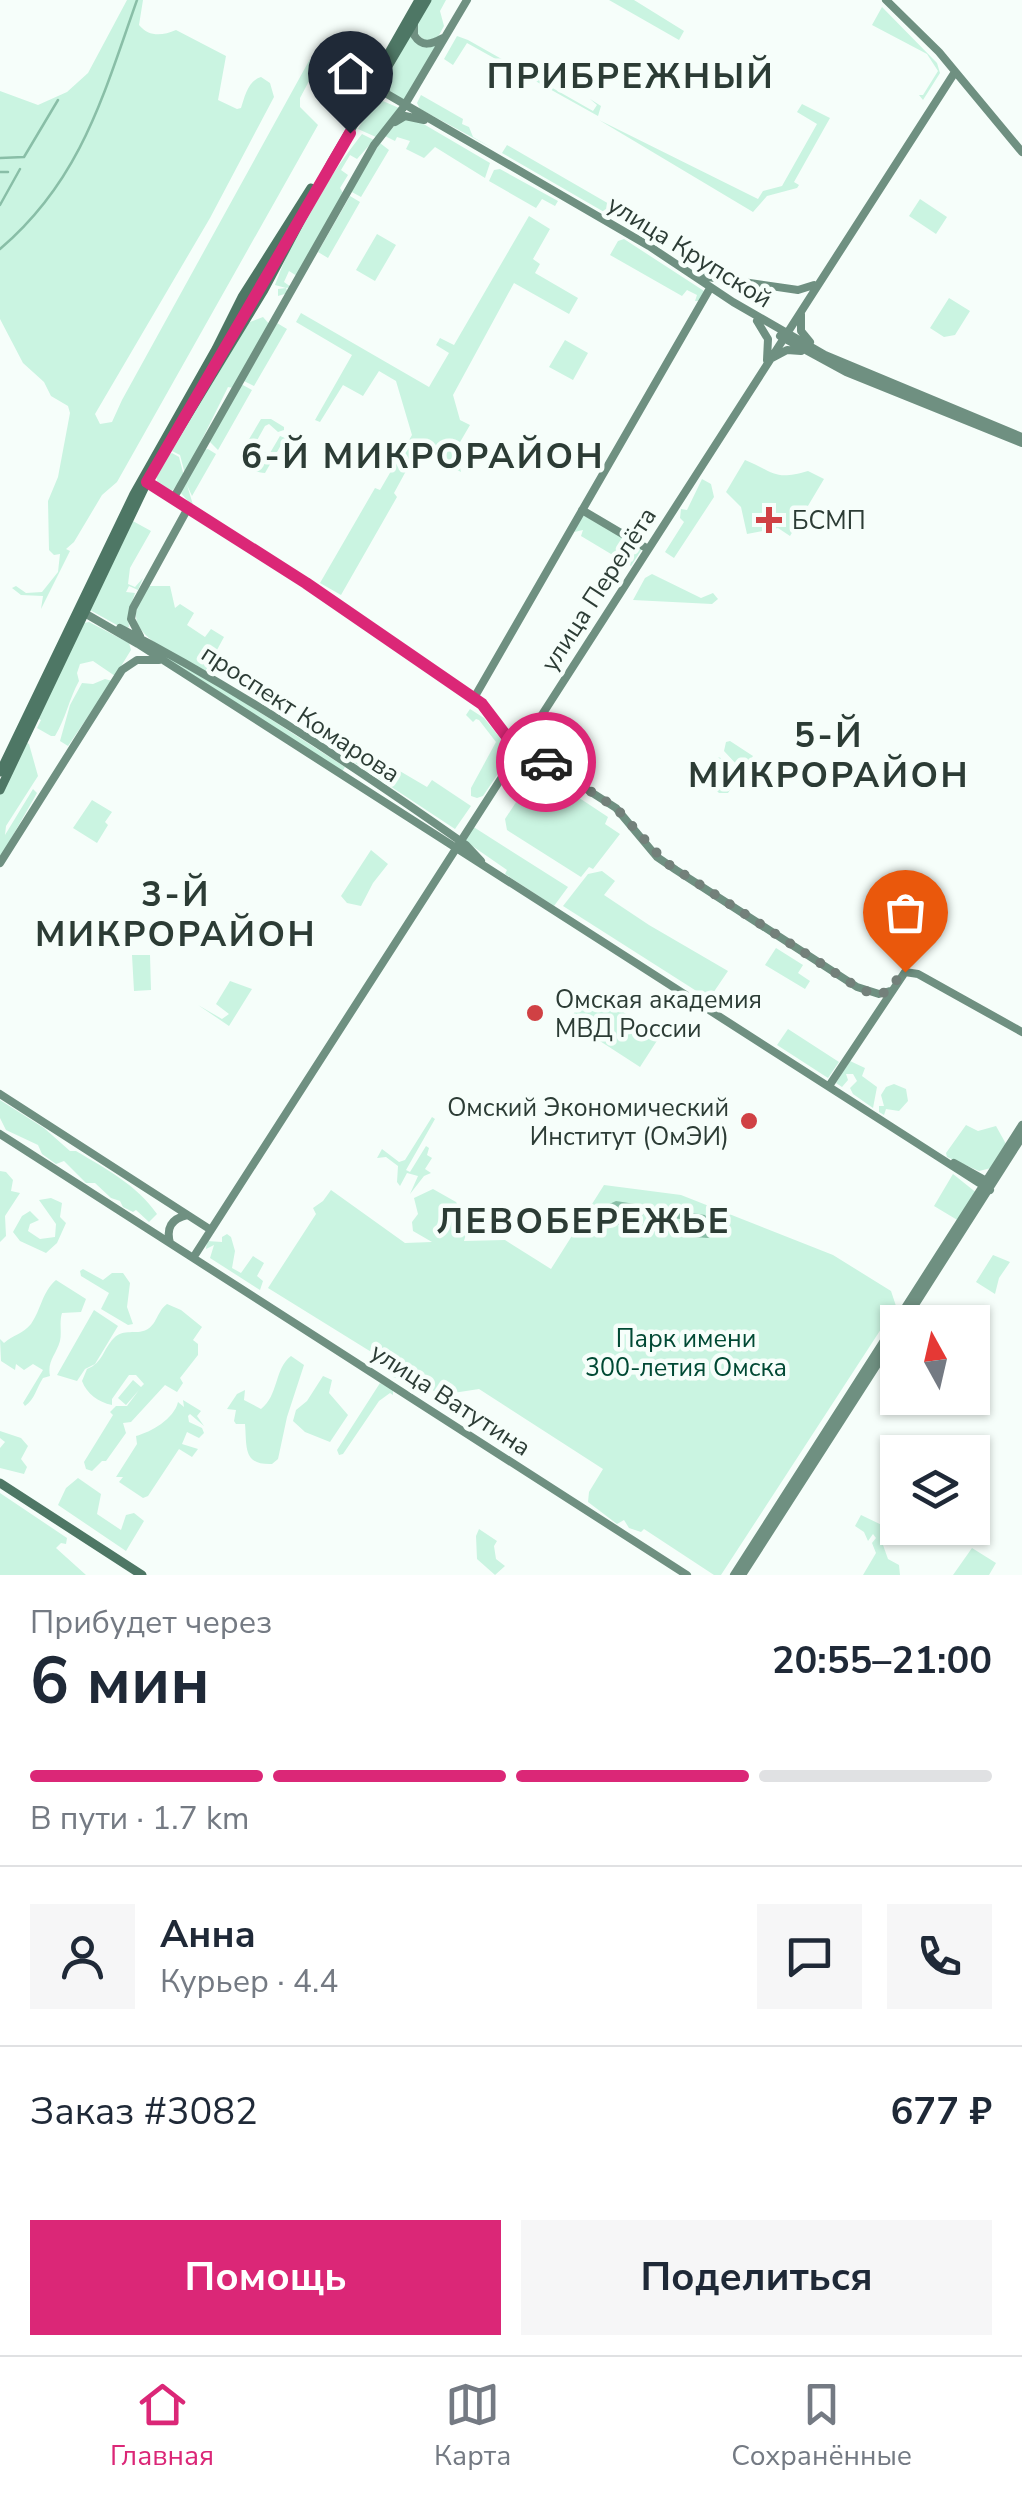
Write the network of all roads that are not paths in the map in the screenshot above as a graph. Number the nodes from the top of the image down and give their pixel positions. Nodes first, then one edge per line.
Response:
1 (423, 0) edge
2 (467, 0) edge
3 (886, 0) edge
4 (417, 17) junction
5 (446, 35) junction
6 (396, 54) junction
7 (955, 72) junction
8 (420, 80) junction
9 (366, 105) junction
10 (404, 107) junction
11 (423, 118) junction
12 (387, 127) junction
13 (1022, 152) edge
14 (283, 242) junction
15 (683, 268) junction
16 (819, 281) junction
17 (709, 290) junction
18 (806, 303) junction
19 (756, 322) junction
20 (784, 335) junction
21 (807, 352) junction
22 (825, 354) junction
23 (766, 364) junction
24 (949, 408) junction
25 (1022, 440) edge
26 (144, 480) junction
27 (174, 499) junction
28 (188, 508) junction
29 (582, 510) junction
30 (648, 549) junction
31 (81, 612) junction
32 (131, 628) junction
33 (140, 641) junction
34 (164, 661) junction
35 (176, 663) junction
36 (122, 670) junction
37 (474, 698) junction
38 (520, 746) junction
39 (0, 772) edge
40 (0, 790) edge
41 (457, 843) junction
42 (0, 863) edge
43 (890, 991) junction
44 (1022, 1032) edge
45 (830, 1086) junction
46 (0, 1094) edge
47 (1022, 1125) edge
48 (0, 1134) edge
49 (1022, 1137) edge
50 (941, 1158) junction
51 (998, 1163) junction
52 (974, 1172) junction
53 (989, 1185) junction
54 (187, 1215) junction
55 (211, 1230) junction
56 (170, 1243) junction
57 (193, 1258) junction
58 (915, 1305) edge
59 (880, 1359) edge
60 (0, 1485) edge
61 (139, 1575) edge
62 (687, 1575) edge
63 (738, 1575) edge

1 - 4 main road
1 - 14 main road
2 - 5 main road
3 - 7 main road
4 - 5 main road
4 - 6 main road
5 - 8 main road
6 - 9 main road
6 - 10 main road
7 - 13 main road
7 - 16 main road, улица Перелёта
8 - 10 main road
8 - 11 main road
9 - 10 main road, улица Крупской
9 - 14 main road
10 - 11 main road, улица Крупской
10 - 12 main road
11 - 12 main road
11 - 15 main road, улица Крупской
11 - 17 main road, улица Крупской
12 - 27 main road
14 - 26 main road
15 - 16 main road
15 - 20 main road, улица Крупской
16 - 18 main road, улица Перелёта
17 - 19 main road, улица Крупской
17 - 29 main road
18 - 20 main road, улица Перелёта
18 - 22 main road
19 - 20 main road, улица Крупской
19 - 23 main road
20 - 21 main road, улица Крупской
20 - 22 main road, улица Крупской
20 - 23 main road, улица Перелёта
21 - 23 main road
21 - 24 main road, улица Крупской
22 - 24 main road, улица Крупской
23 - 30 main road, улица Перелёта
24 - 25 main road, улица Крупской
26 - 27 main road
26 - 31 main road
27 - 28 main road
28 - 32 main road
28 - 37 main road
29 - 30 main road
29 - 37 main road
30 - 38 main road, улица Перелёта
31 - 32 main road
31 - 33 main road, проспект Комарова
31 - 39 main road
31 - 40 main road
32 - 33 main road
33 - 34 main road, проспект Комарова
33 - 35 main road, проспект Комарова
33 - 36 main road
34 - 35 main road, проспект Комарова
34 - 36 main road
35 - 41 main road, проспект Комарова
36 - 42 main road
37 - 38 main road
38 - 41 main road, улица Перелёта
38 - 43 main road
41 - 45 main road, проспект Комарова
41 - 55 main road, улица Перелёта
43 - 44 main road
43 - 45 main road
45 - 50 main road, проспект Комарова
46 - 54 main road
47 - 51 main road
48 - 56 main road, улица Ватутина
49 - 53 main road
50 - 52 main road, проспект Комарова
50 - 53 main road, проспект Комарова
51 - 52 main road
51 - 53 main road
52 - 53 main road, проспект Комарова
53 - 58 main road
53 - 63 main road
54 - 55 main road
54 - 56 main road
55 - 57 main road
56 - 57 main road, улица Ватутина
57 - 62 main road, улица Ватутина
59 - 63 main road
60 - 61 main road

